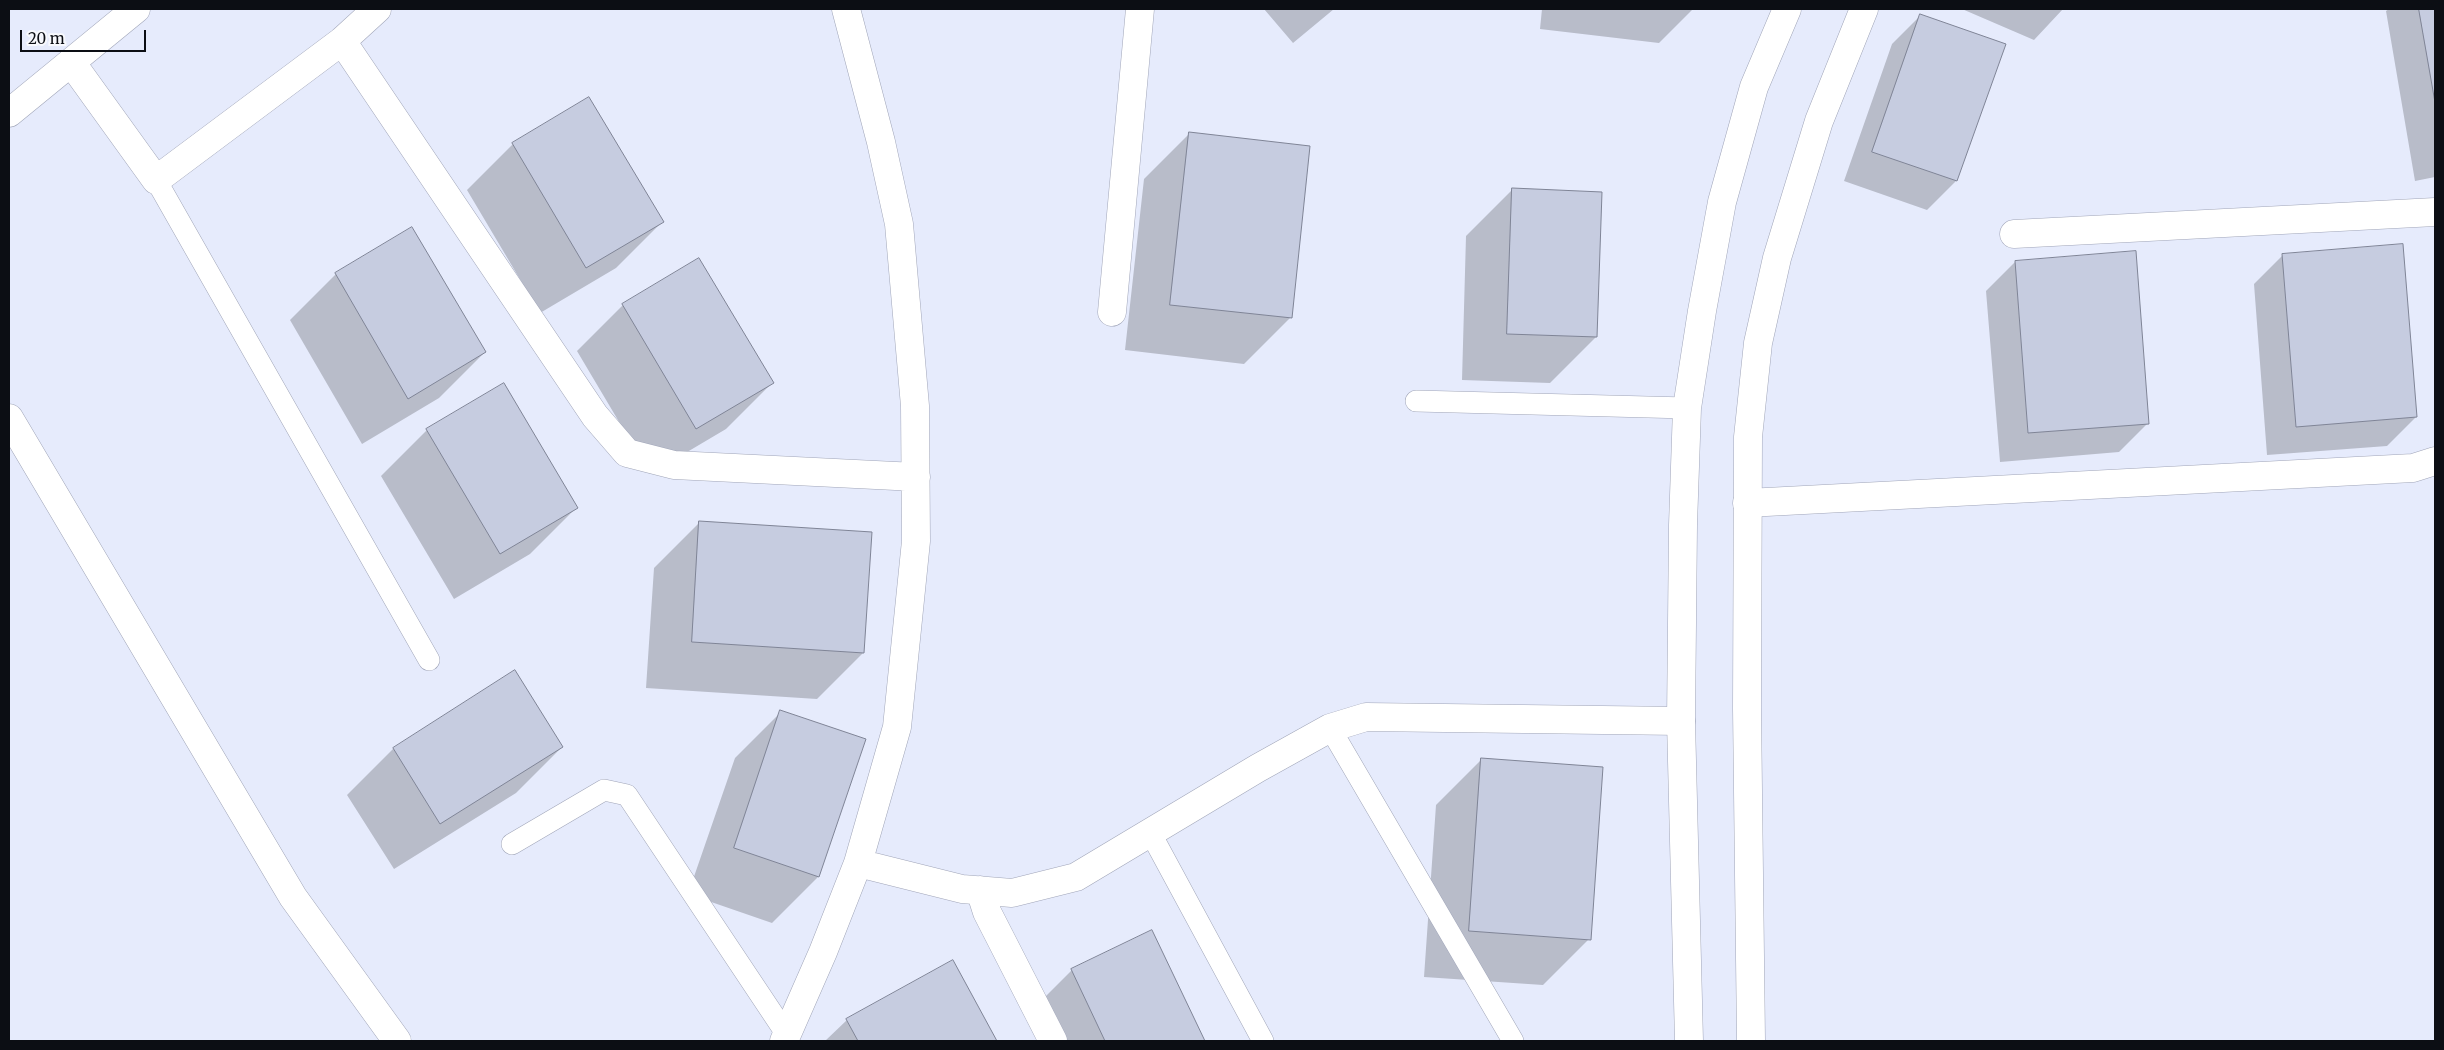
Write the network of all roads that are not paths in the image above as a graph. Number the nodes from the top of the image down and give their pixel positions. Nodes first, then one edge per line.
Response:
1 (136, 9) edge
2 (377, 9) edge
3 (846, 9) edge
4 (1140, 9) edge
5 (1787, 9) edge
6 (1864, 9) edge
7 (342, 41) junction
8 (71, 62) junction
9 (9, 113) edge
10 (156, 180) junction
11 (2435, 212) edge
12 (2014, 234) dead end
13 (1112, 312) dead end
14 (1416, 401) dead end
15 (1687, 408) junction
16 (9, 418) edge
17 (2435, 461) edge
18 (916, 477) junction
19 (1747, 503) junction
20 (429, 660) dead end
21 (1681, 721) junction
22 (1330, 728) junction
23 (1150, 832) junction
24 (512, 844) dead end
25 (858, 863) junction
26 (980, 890) junction
27 (786, 1038) edge
28 (397, 1041) edge
29 (1053, 1041) edge
30 (1263, 1041) edge
31 (1513, 1041) edge
32 (1689, 1041) edge
33 (1752, 1041) edge

1 - 8 street
2 - 7 street
3 - 18 street
4 - 13 street
5 - 15 street
6 - 19 street
7 - 10 street
7 - 18 street
8 - 9 street
8 - 10 street
10 - 20 lane
11 - 12 street
14 - 15 lane
15 - 21 street
16 - 28 street
17 - 19 street
18 - 25 street
19 - 33 street
21 - 22 street
21 - 32 street
22 - 23 street
22 - 31 lane
23 - 26 street
23 - 30 lane
24 - 27 lane
25 - 26 street
25 - 27 street
26 - 29 street

